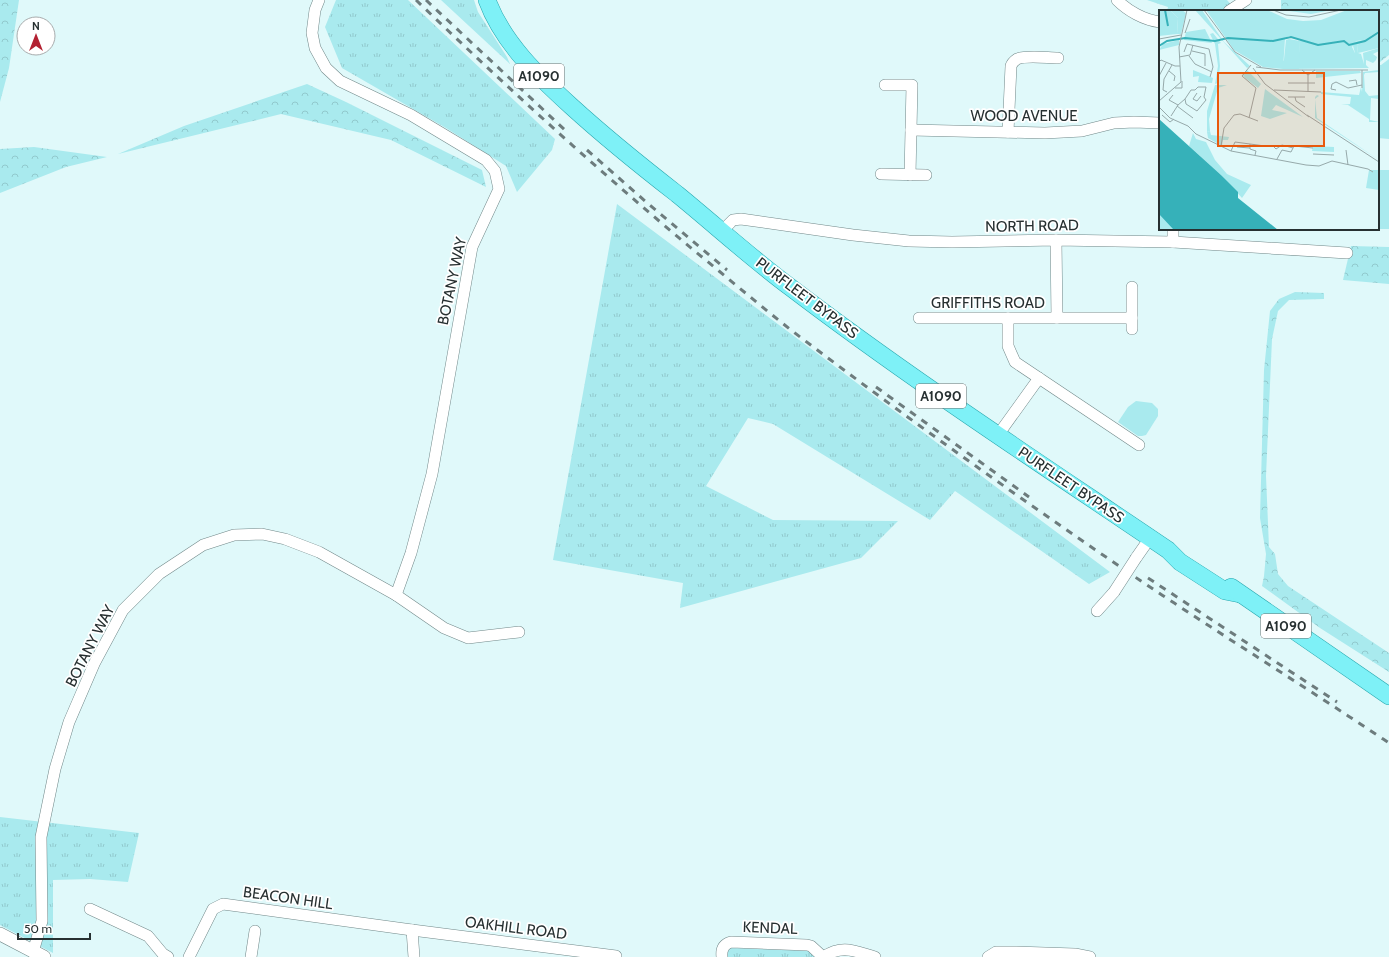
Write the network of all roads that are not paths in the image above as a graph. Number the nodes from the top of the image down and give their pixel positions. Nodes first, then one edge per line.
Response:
1 (319, 0) edge
2 (487, 0) edge
3 (1117, 0) edge
4 (1246, 0) edge
5 (1231, 10) edge
6 (1159, 22) edge
7 (1058, 58) dead end
8 (885, 85) dead end
9 (1159, 123) edge
10 (911, 130) junction
11 (1008, 132) junction
12 (881, 174) dead end
13 (910, 175) junction
14 (926, 175) dead end
15 (1173, 230) edge
16 (722, 231) junction
17 (1056, 240) junction
18 (1173, 242) junction
19 (1347, 253) dead end
20 (1132, 287) dead end
21 (919, 318) dead end
22 (1008, 318) junction
23 (1057, 318) junction
24 (1132, 318) junction
25 (1132, 330) dead end
26 (1039, 378) junction
27 (998, 435) junction
28 (1139, 445) dead end
29 (1150, 538) junction
30 (396, 596) junction
31 (1097, 611) dead end
32 (519, 632) dead end
33 (1389, 696) edge
34 (90, 909) dead end
35 (412, 930) junction
36 (255, 931) dead end
37 (0, 934) edge
38 (39, 954) edge
39 (616, 956) dead end
40 (168, 957) edge
41 (188, 957) edge
42 (251, 957) edge
43 (414, 957) edge
44 (722, 957) edge
45 (823, 957) edge
46 (875, 957) edge
47 (988, 957) edge
48 (1090, 957) edge

1 - 30 street, BOTANY WAY
2 - 16 main road, PURFLEET BYPASS / A1090
3 - 6 street
4 - 5 street
7 - 11 street
8 - 10 street
9 - 11 street, WOOD AVENUE
10 - 11 street, WOOD AVENUE
10 - 13 street
12 - 13 street
13 - 14 street
15 - 18 street
16 - 17 street, NORTH ROAD
16 - 27 main road, PURFLEET BYPASS / A1090
17 - 18 street, NORTH ROAD
17 - 23 street, GRIFFITHS ROAD
18 - 19 street, NORTH ROAD
20 - 24 street
21 - 22 street, GRIFFITHS ROAD
22 - 23 street, GRIFFITHS ROAD
22 - 26 street
23 - 24 street, GRIFFITHS ROAD
24 - 25 street
26 - 27 street
26 - 28 street
27 - 29 main road, PURFLEET BYPASS / A1090
29 - 31 street, bridge
29 - 33 main road, PURFLEET BYPASS / A1090
30 - 32 street, BOTANY WAY
30 - 38 street, BOTANY WAY
34 - 40 street
35 - 39 street, OAKHILL ROAD
35 - 41 street, BEACON HILL
35 - 43 street
36 - 42 street
37 - 38 street
44 - 45 street, KENDAL
45 - 46 street, KENDAL
47 - 48 street

